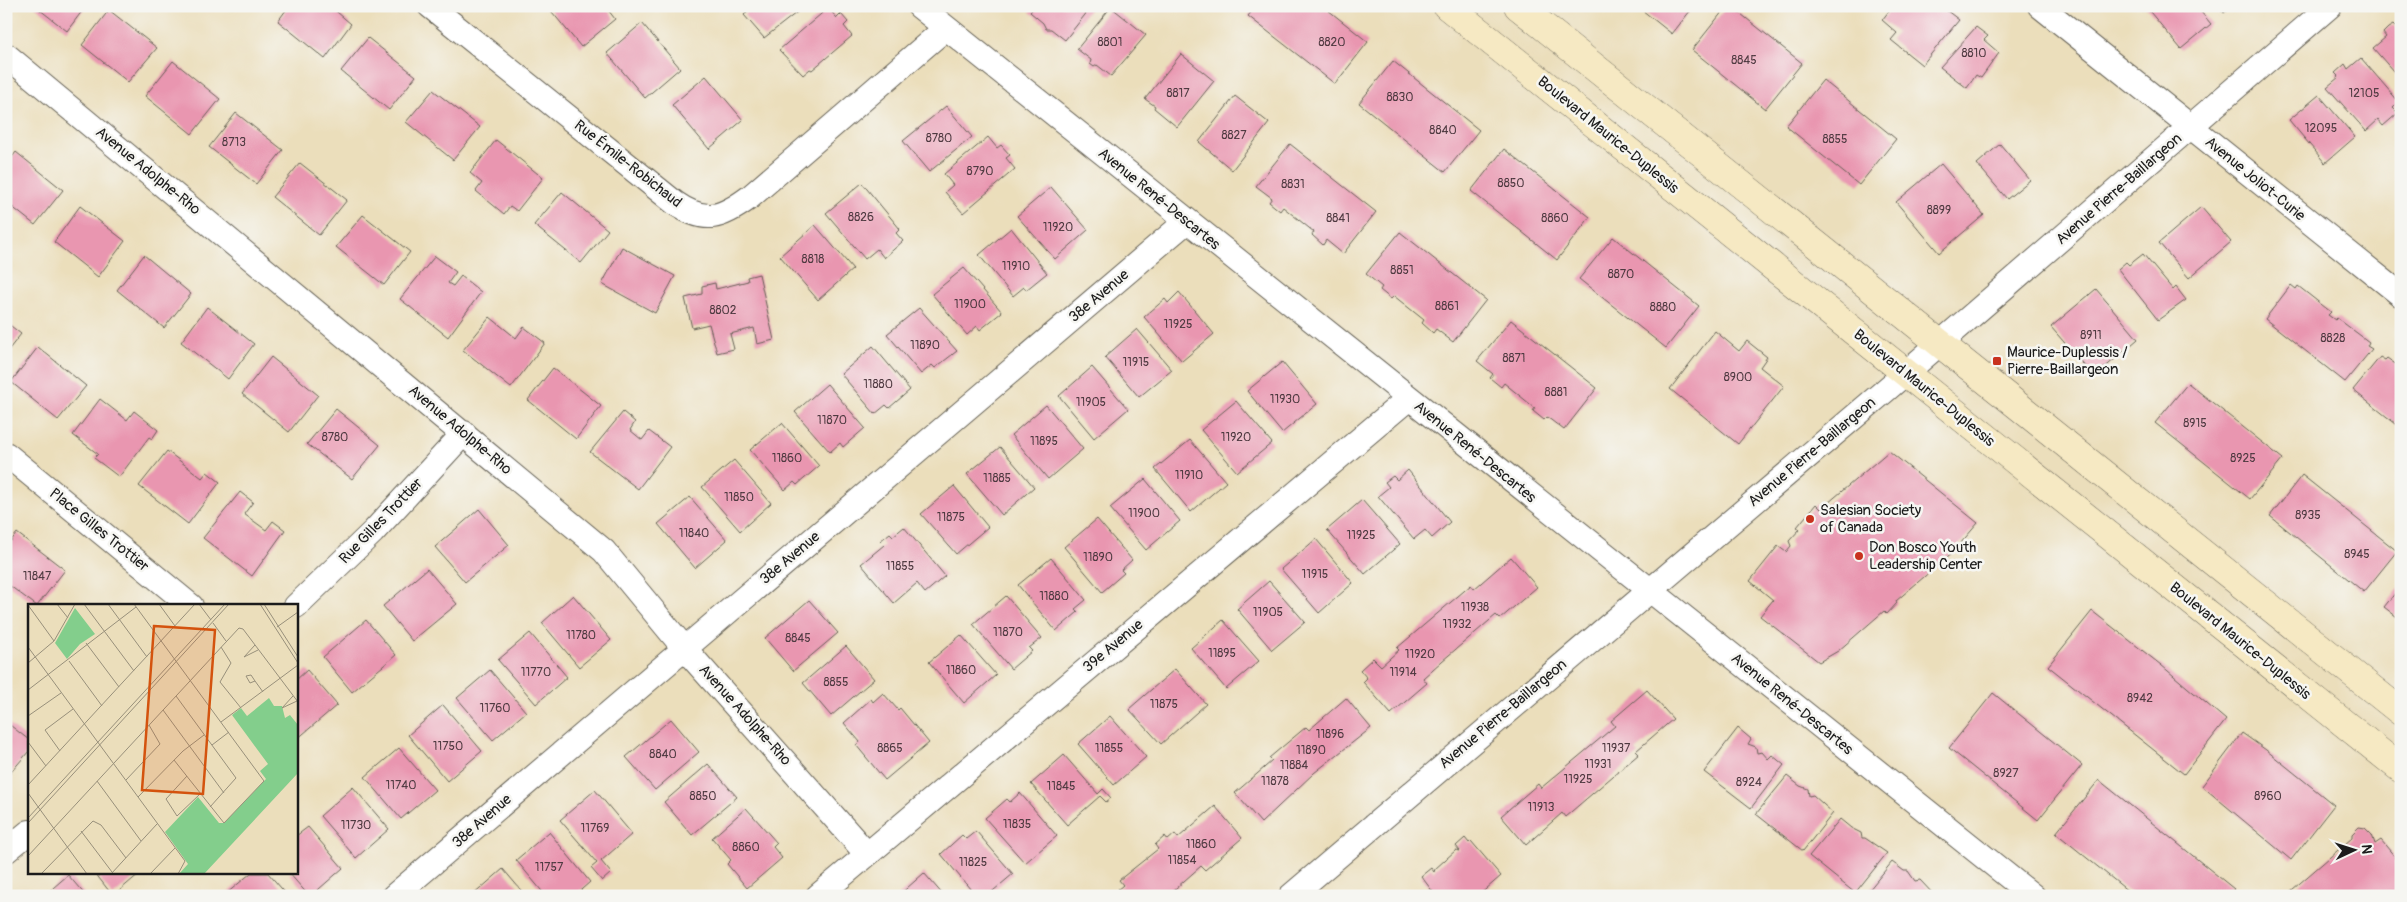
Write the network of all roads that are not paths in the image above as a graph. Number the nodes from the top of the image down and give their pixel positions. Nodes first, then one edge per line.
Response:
1 (430, 6) edge
2 (918, 6) edge
3 (1447, 6) edge
4 (1518, 6) edge
5 (2040, 6) edge
6 (2330, 6) edge
7 (946, 28) junction
8 (6, 54) edge
9 (2190, 127) junction
10 (1187, 221) junction
11 (2401, 295) edge
12 (1939, 344) junction
13 (1905, 373) junction
14 (1409, 398) junction
15 (464, 433) junction
16 (6, 454) edge
17 (1649, 589) junction
18 (189, 604) edge
19 (298, 604) edge
20 (684, 648) junction
21 (2401, 712) edge
22 (2401, 769) edge
23 (28, 833) edge
24 (6, 852) edge
25 (866, 853) junction
26 (394, 896) edge
27 (818, 896) edge
28 (1291, 896) edge
29 (2033, 896) edge

1 - 7 street, Rue Émile-Robichaud
2 - 7 street, Avenue René-Descartes
3 - 13 street, Boulevard Maurice-Duplessis
4 - 12 street
5 - 9 street, Avenue Joliot-Curie
6 - 9 street, Avenue Pierre-Baillargeon
7 - 10 street, Avenue René-Descartes
8 - 15 street, Avenue Adolphe-Rho
9 - 11 street, Avenue Joliot-Curie
9 - 12 street, Avenue Pierre-Baillargeon
10 - 14 street, Avenue René-Descartes
10 - 20 street, 38e Avenue
12 - 13 street, Avenue Pierre-Baillargeon
12 - 21 street
13 - 17 street, Avenue Pierre-Baillargeon
13 - 22 street, Boulevard Maurice-Duplessis
14 - 17 street, Avenue René-Descartes
14 - 25 street, 39e Avenue
15 - 19 street, Rue Gilles Trottier
15 - 20 street, Avenue Adolphe-Rho
16 - 18 street, Place Gilles Trottier
17 - 28 street, Avenue Pierre-Baillargeon
17 - 29 street, Avenue René-Descartes
20 - 25 street, Avenue Adolphe-Rho
20 - 26 street, 38e Avenue
23 - 24 street
25 - 27 street, 39e Avenue

